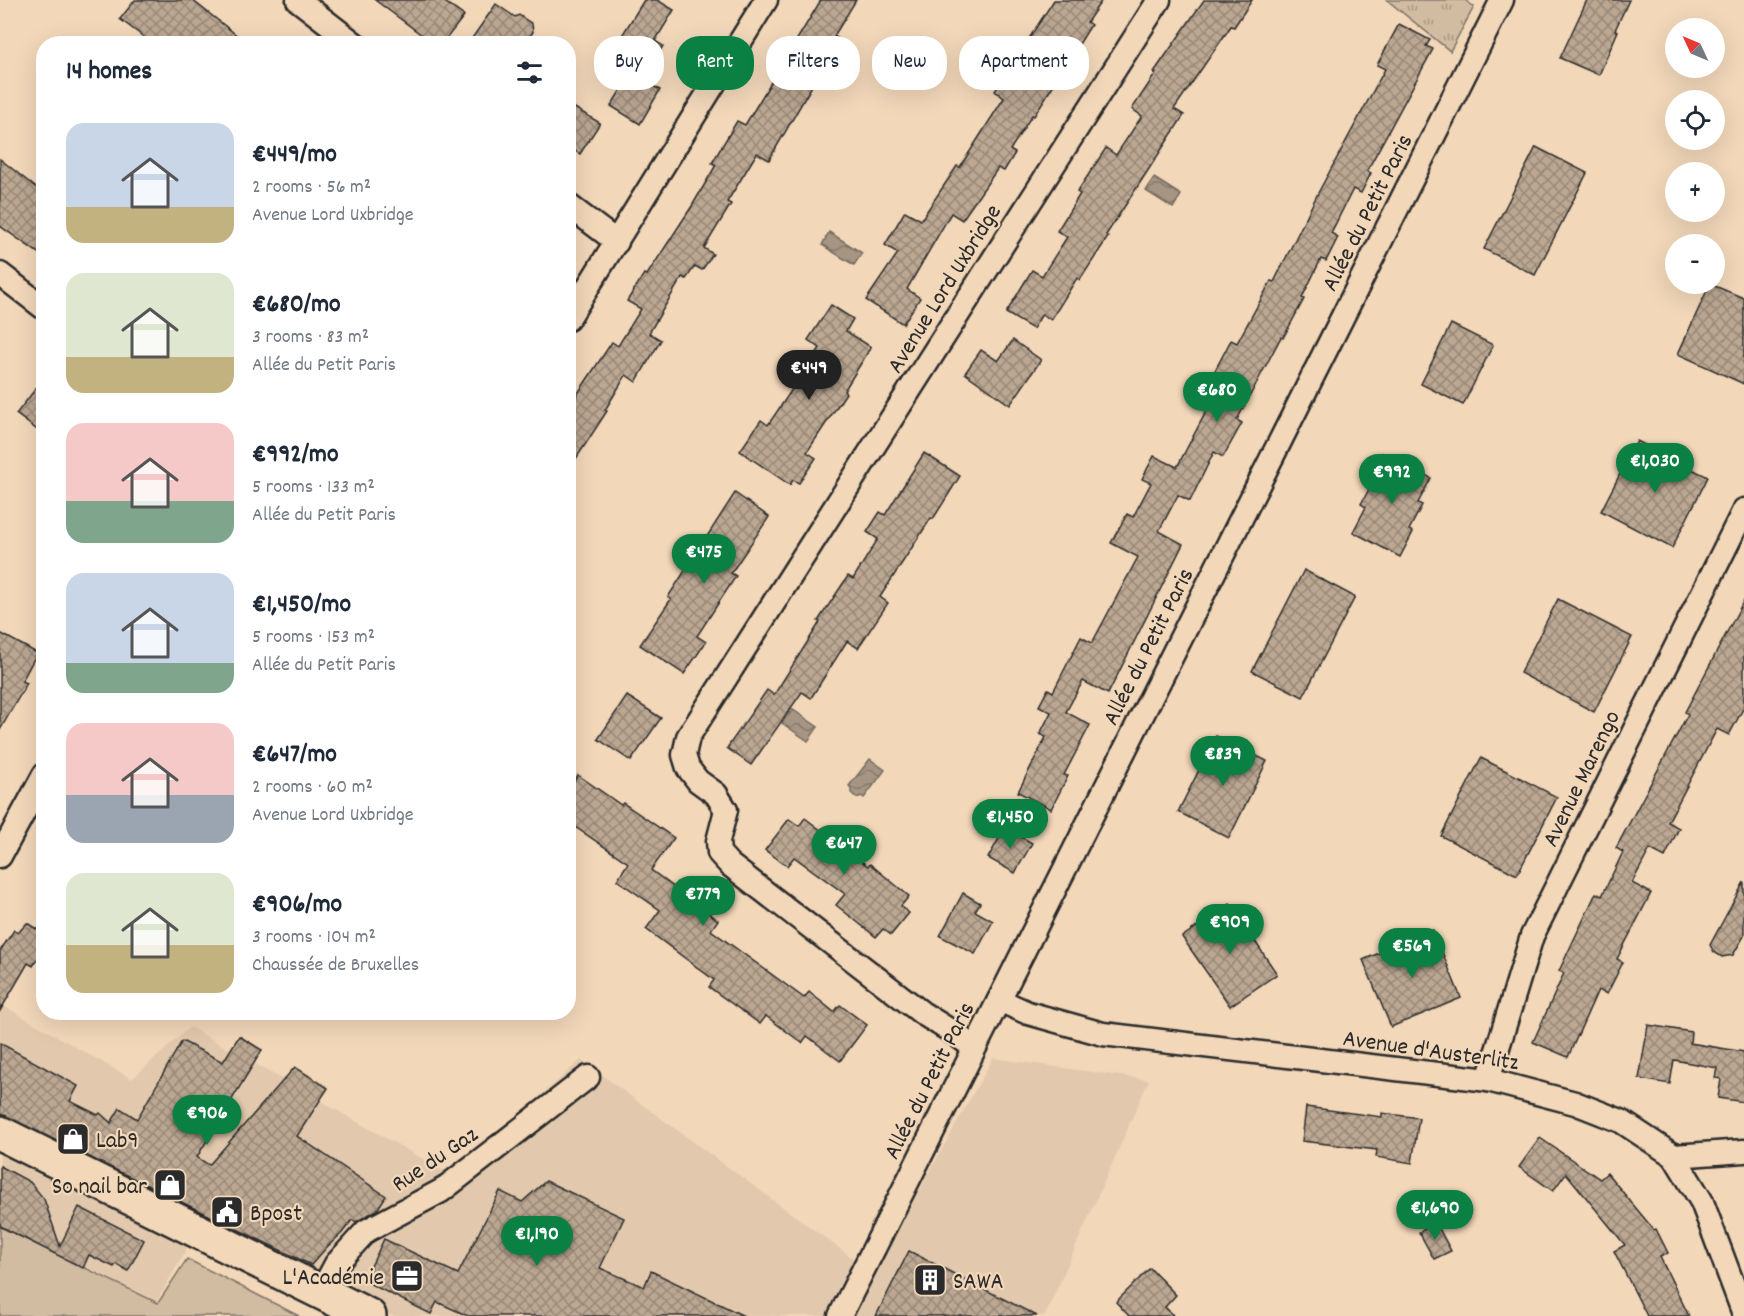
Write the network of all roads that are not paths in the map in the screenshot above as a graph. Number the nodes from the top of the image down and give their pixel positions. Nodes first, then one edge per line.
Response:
1 (298, 0) edge
2 (766, 0) edge
3 (1159, 0) edge
4 (1502, 0) edge
5 (345, 36) edge
6 (576, 211) edge
7 (617, 242) junction
8 (0, 274) edge
9 (36, 302) edge
10 (576, 306) edge
11 (1744, 510) edge
12 (36, 790) edge
13 (0, 856) edge
14 (999, 1000) junction
15 (974, 1048) junction
16 (588, 1077) dead end
17 (1488, 1080) junction
18 (0, 1133) edge
19 (1744, 1151) edge
20 (1674, 1156) junction
21 (321, 1292) junction
22 (1744, 1314) edge
23 (369, 1316) edge
24 (840, 1316) edge

1 - 5 street
2 - 7 street
3 - 15 street, Avenue Lord Uxbridge
4 - 14 street, Allée du Petit Paris
6 - 7 street
7 - 10 street
8 - 9 street
11 - 17 street, Avenue Marengo
12 - 13 street
14 - 15 street, Allée du Petit Paris
14 - 17 street, Avenue d'Austerlitz
15 - 24 street, Allée du Petit Paris
16 - 21 street, Rue du Gaz
17 - 20 street, Avenue d'Austerlitz
18 - 21 main road
19 - 20 street
20 - 22 street, Avenue d'Austerlitz
21 - 23 main road

